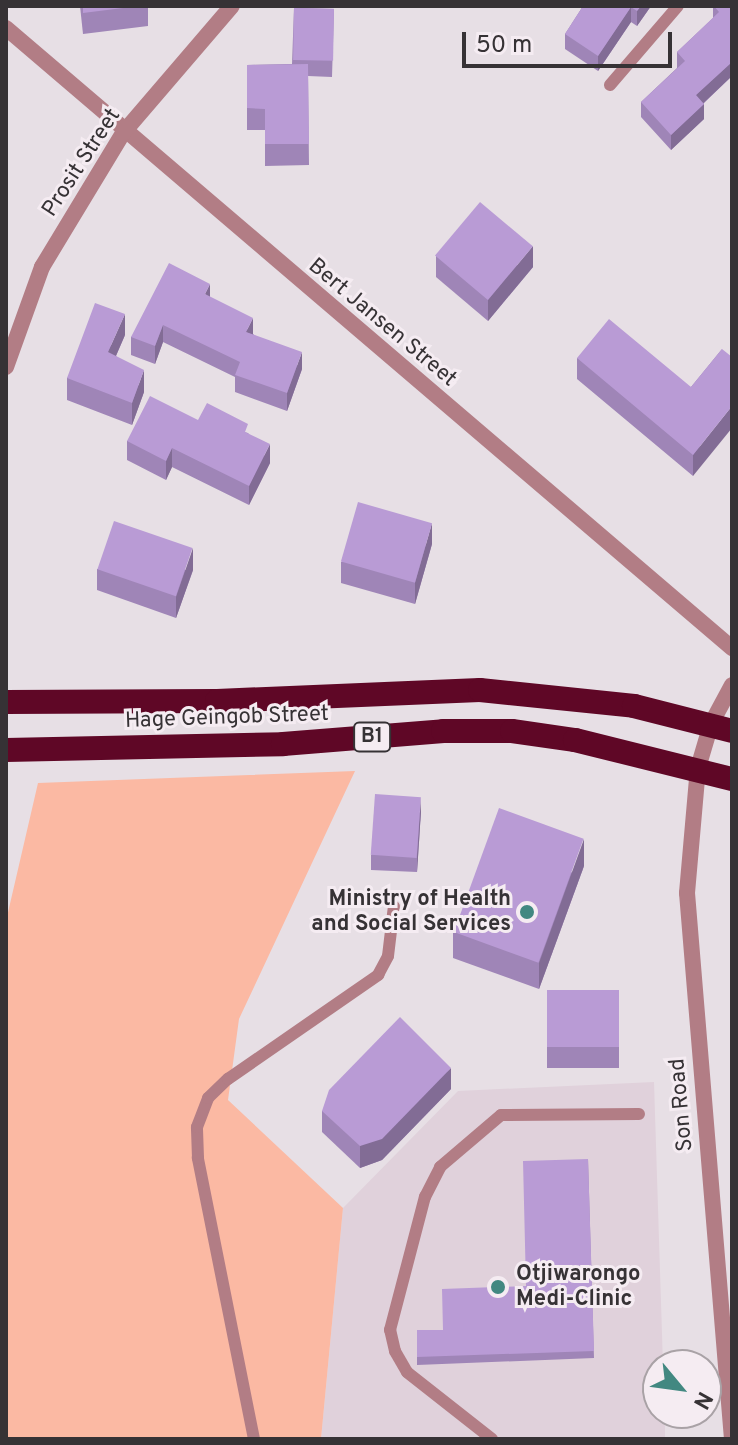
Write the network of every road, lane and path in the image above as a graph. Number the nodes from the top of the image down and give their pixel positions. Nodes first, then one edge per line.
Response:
1 (232, 6) edge
2 (678, 6) edge
3 (6, 28) edge
4 (610, 85) dead end
5 (123, 133) junction
6 (6, 367) edge
7 (732, 648) edge
8 (732, 685) edge
9 (6, 702) edge
10 (722, 727) edge
11 (6, 750) edge
12 (698, 768) junction
13 (732, 779) edge
14 (394, 906) dead end
15 (639, 1114) dead end
16 (254, 1439) edge
17 (492, 1439) edge
18 (732, 1439) edge

1 - 5 street, Prosit Street
2 - 4 lane
3 - 5 street, Bert Jansen Street
5 - 6 street, Prosit Street
5 - 7 street, Bert Jansen Street
8 - 10 street
9 - 10 highway, Hage Geingob Street / B1
10 - 12 street, Son Road
11 - 12 highway, Hage Geingob Street / B1
12 - 13 highway, Hage Geingob Street / B1
12 - 18 street, Son Road
14 - 16 lane
15 - 17 lane

